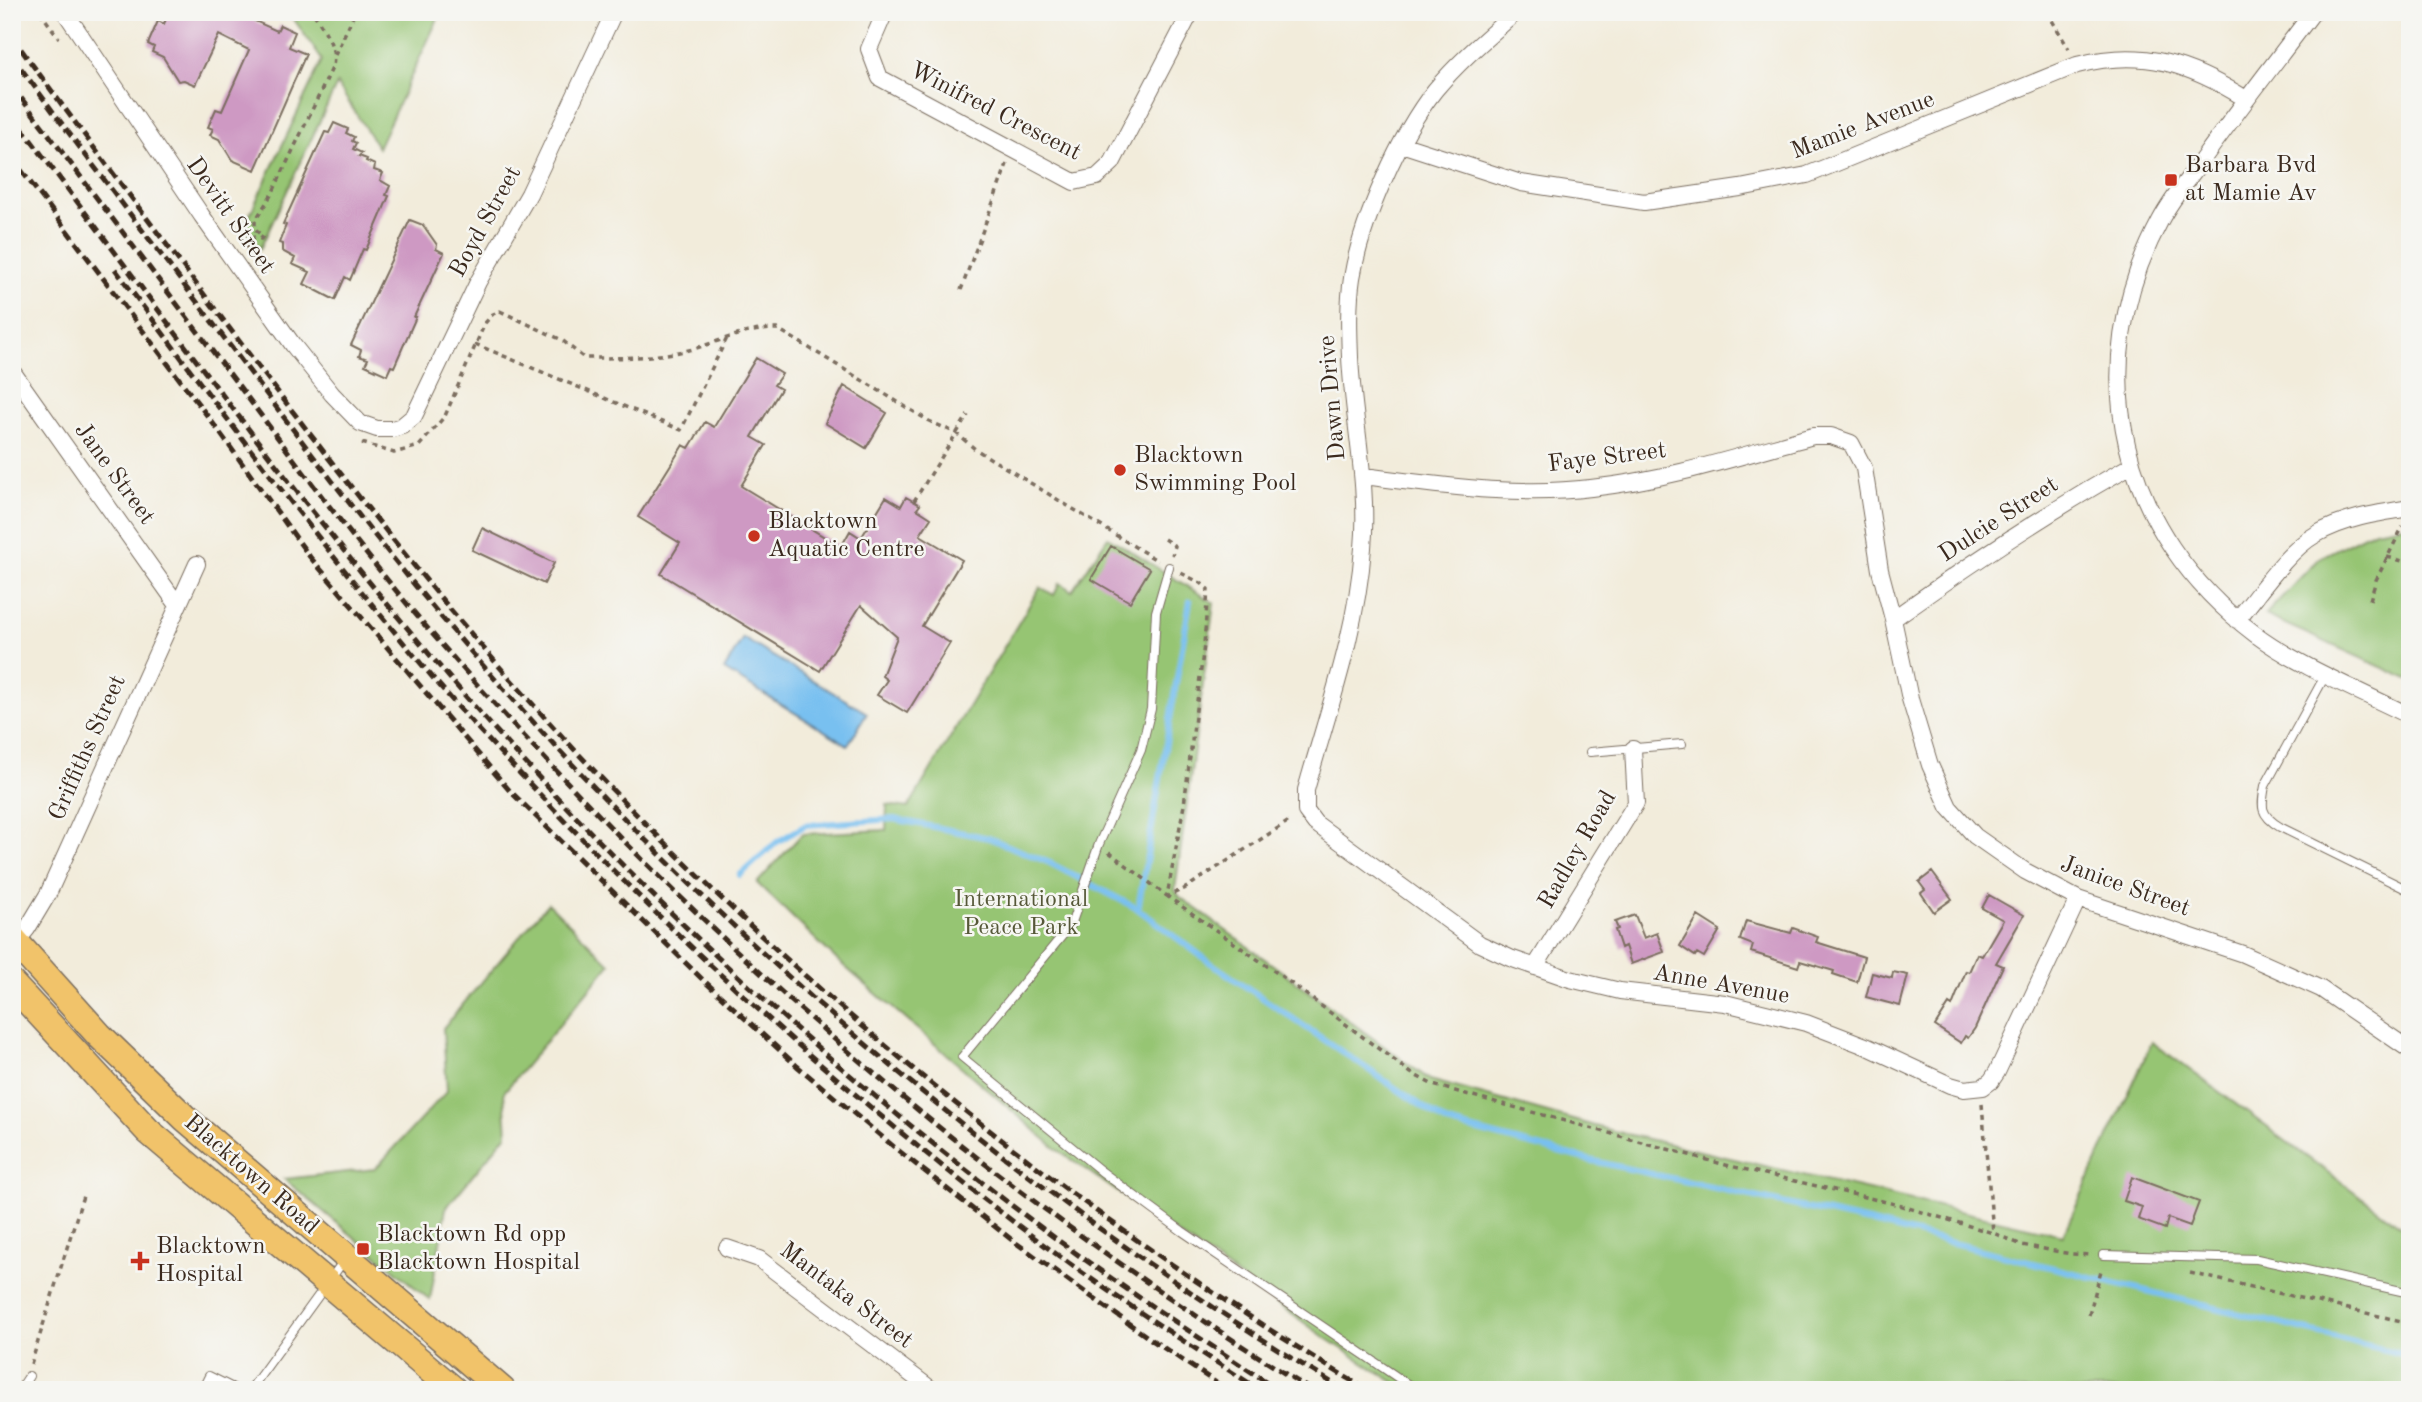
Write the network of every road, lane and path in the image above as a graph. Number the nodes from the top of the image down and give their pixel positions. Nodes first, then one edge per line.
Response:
1 (65, 12) edge
2 (313, 12) edge
3 (355, 12) edge
4 (614, 12) edge
5 (885, 12) edge
6 (1191, 12) edge
7 (1516, 12) edge
8 (2047, 12) edge
9 (2314, 12) edge
10 (335, 55) junction
11 (2077, 65) junction
12 (2246, 99) junction
13 (1401, 144) junction
14 (1013, 149) junction
15 (234, 261) junction
16 (961, 290) dead end
17 (727, 338) junction
18 (12, 371) edge
19 (968, 415) dead end
20 (377, 429) joint
21 (956, 433) junction
22 (1851, 443) joint
23 (2132, 465) junction
24 (1363, 476) junction
25 (914, 501) dead end
26 (2407, 516) edge
27 (1164, 539) dead end
28 (2387, 557) junction
29 (2410, 563) edge
30 (197, 564) dead end
31 (1169, 567) junction
32 (2370, 600) dead end
33 (177, 604) junction
34 (1893, 619) junction
35 (2237, 620) junction
36 (2326, 674) junction
37 (2410, 716) edge
38 (1682, 744) dead end
39 (1633, 749) junction
40 (1590, 752) dead end
41 (1310, 817) junction
42 (1099, 844) junction
43 (2410, 891) edge
44 (1167, 896) junction
45 (2078, 899) junction
46 (14, 942) edge
47 (1535, 967) junction
48 (12, 985) edge
49 (2410, 1050) edge
50 (1980, 1088) junction
51 (83, 1196) dead end
52 (1993, 1233) junction
53 (727, 1248) dead end
54 (2103, 1255) junction
55 (346, 1257) junction
56 (2102, 1267) junction
57 (2113, 1268) dead end
58 (2183, 1271) dead end
59 (327, 1284) junction
60 (2410, 1293) edge
61 (2089, 1315) dead end
62 (2410, 1323) edge
63 (29, 1376) joint
64 (20, 1390) edge
65 (202, 1390) edge
66 (237, 1390) edge
67 (250, 1390) edge
68 (454, 1390) edge
69 (502, 1390) edge
70 (932, 1390) edge
71 (1416, 1390) edge

1 - 15 street, Devitt Street
2 - 10 path
3 - 10 path
4 - 20 street, Boyd Street
5 - 14 street, Winifred Crescent
6 - 14 street, Winifred Crescent
7 - 13 street, Dawn Drive
8 - 11 path
9 - 12 street
10 - 15 path
11 - 12 street, Mamie Avenue
11 - 13 street, Mamie Avenue
12 - 23 street
13 - 24 street, Dawn Drive
14 - 16 path
15 - 20 street, Devitt Street
17 - 17 path
17 - 21 path
18 - 33 street, Jane Street
19 - 21 path
21 - 25 path
21 - 31 path
22 - 24 street, Faye Street
22 - 34 street, Janice Street
23 - 34 street, Dulcie Street
23 - 35 street
24 - 41 street, Dawn Drive
26 - 28 path
26 - 35 street
27 - 31 path
28 - 29 path
28 - 32 path
30 - 33 street, Griffiths Street
31 - 42 lane
31 - 44 path
33 - 46 street, Griffiths Street
34 - 45 street, Janice Street
35 - 36 street
36 - 37 street
36 - 43 lane
38 - 39 lane, Radley Road
39 - 40 lane, Radley Road
39 - 47 street, Radley Road
41 - 44 path
41 - 47 street, Anne Avenue
42 - 44 path
42 - 71 lane
44 - 52 path
45 - 49 street, Janice Street
45 - 50 street
46 - 55 main road, Blacktown Road
47 - 50 street, Anne Avenue
48 - 59 main road, Blacktown Road
50 - 52 path
51 - 63 path
52 - 54 path
53 - 70 street, Mantaka Street
54 - 56 path
54 - 60 lane
55 - 59 lane
55 - 69 main road, Blacktown Road
56 - 57 path
56 - 61 path
58 - 62 path
59 - 67 lane
59 - 68 main road, Blacktown Road
63 - 64 lane
65 - 66 lane

